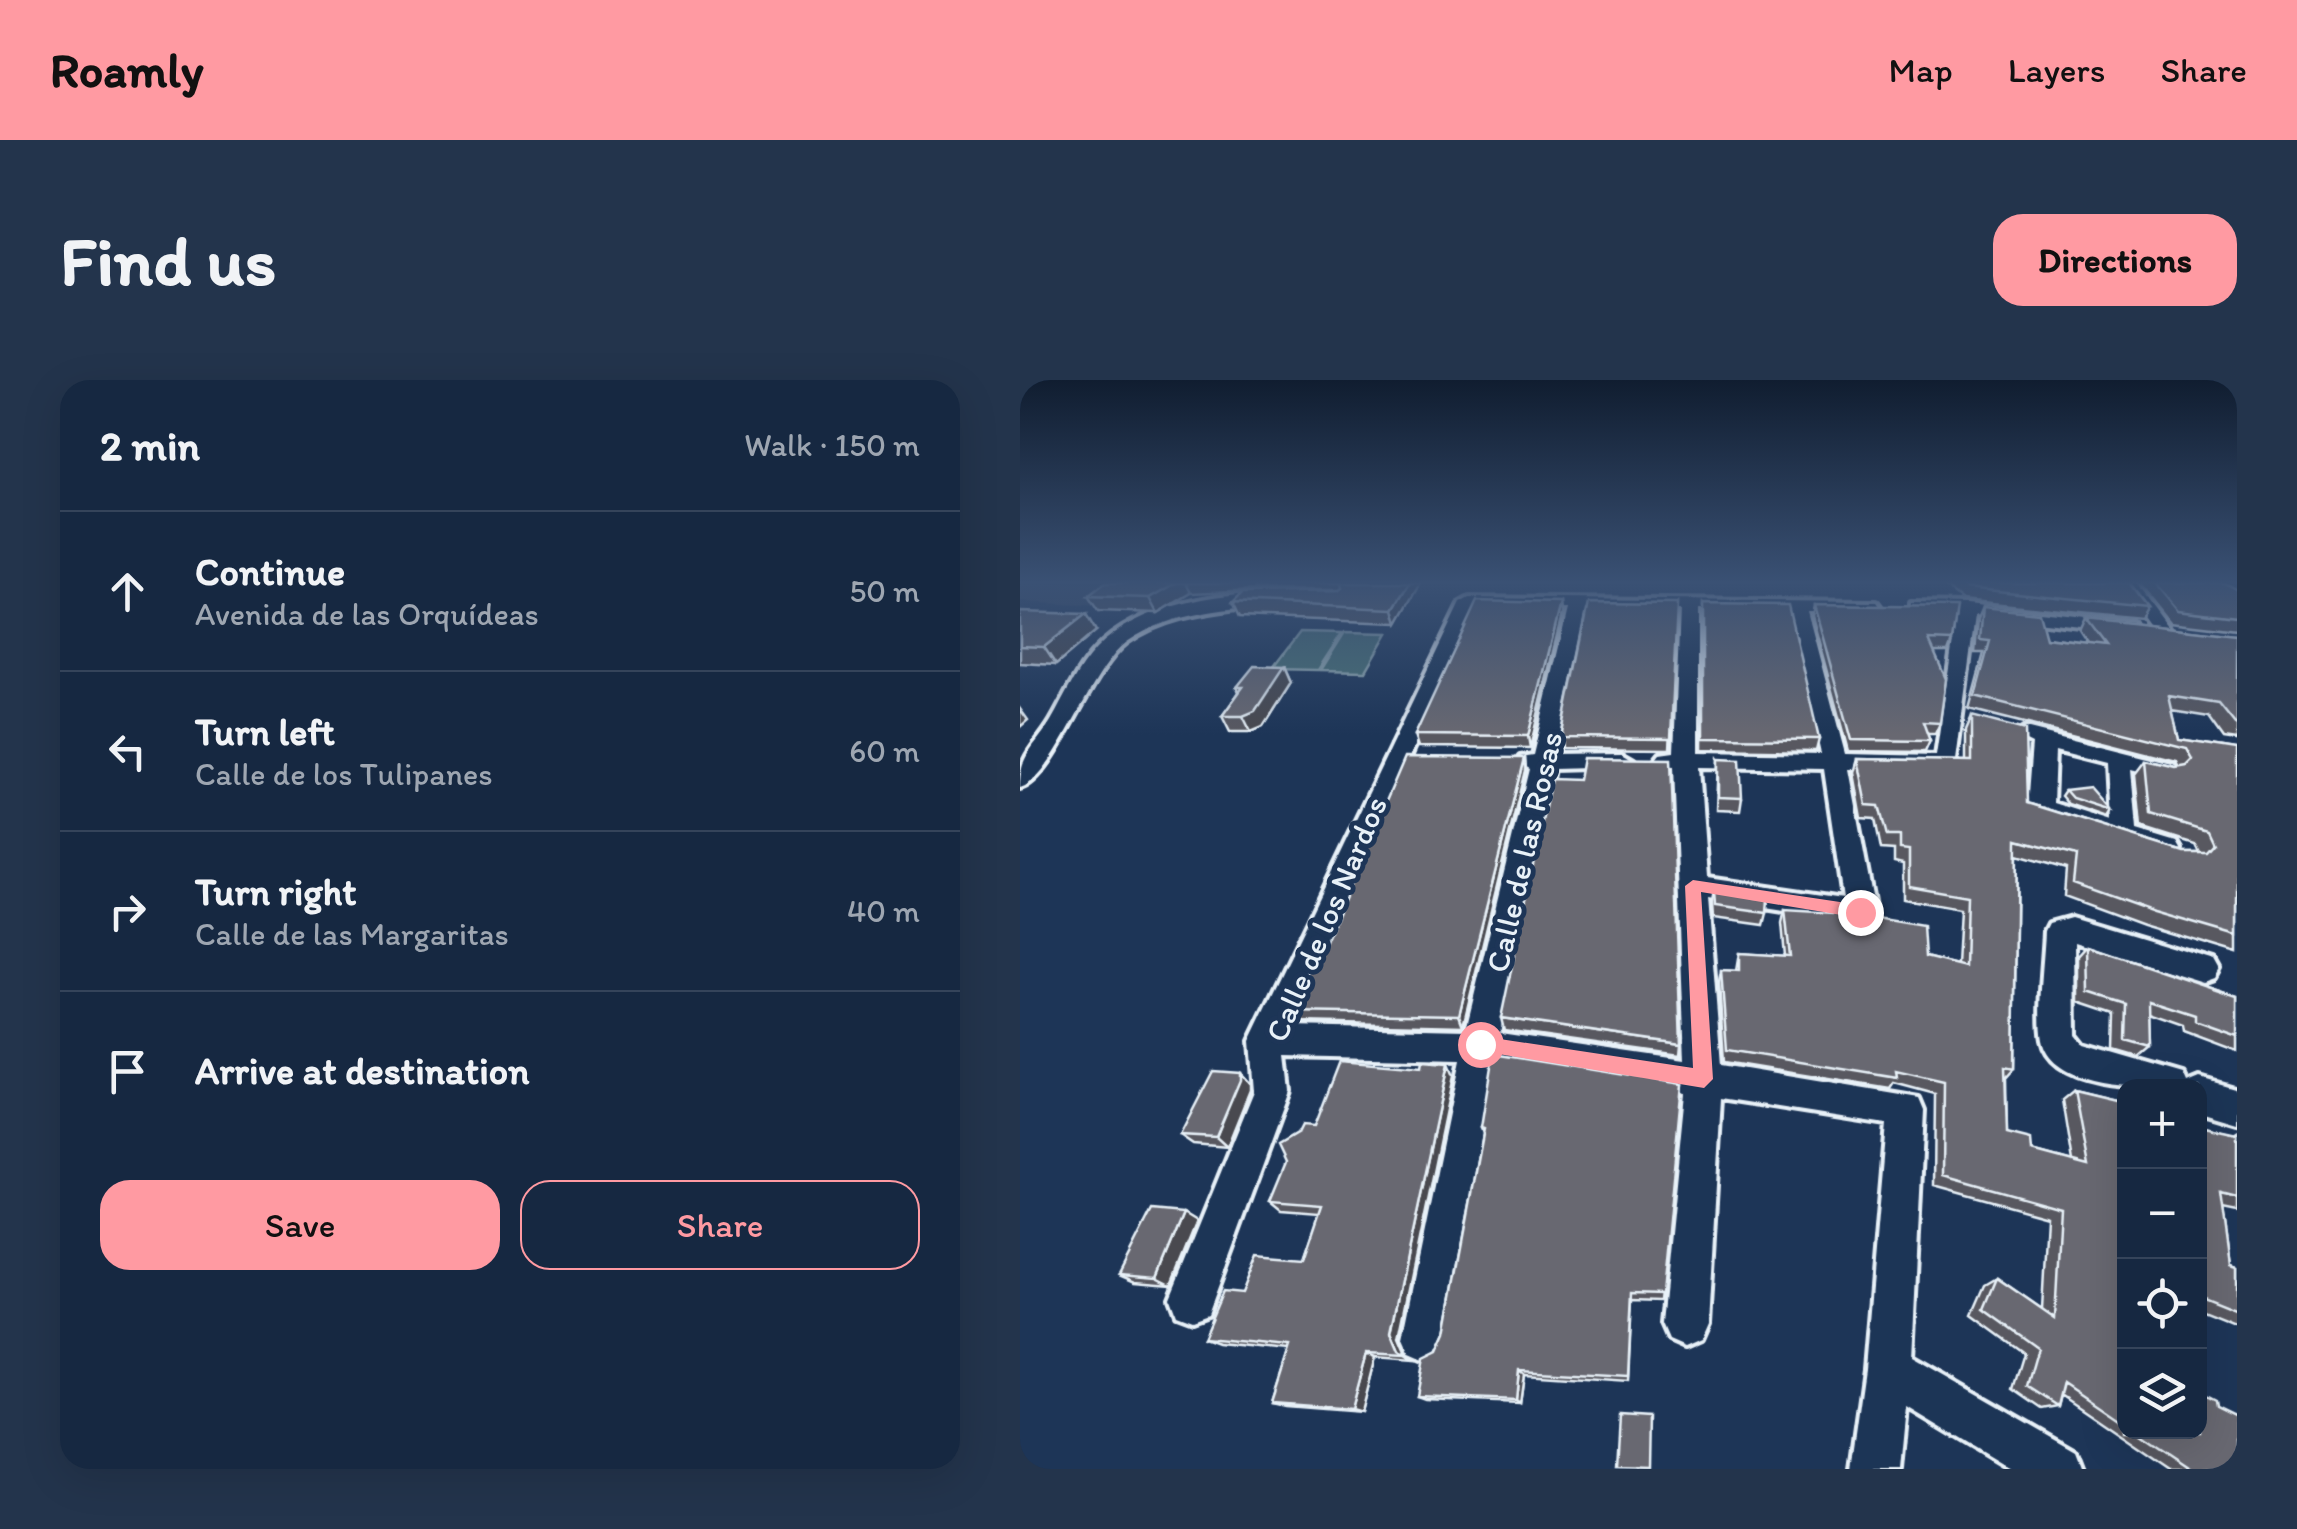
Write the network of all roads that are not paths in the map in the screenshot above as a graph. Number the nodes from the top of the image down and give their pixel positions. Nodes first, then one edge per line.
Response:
1 (1124, 634) edge
2 (1454, 634) edge
3 (1572, 634) edge
4 (1688, 634) edge
5 (1803, 634) edge
6 (1964, 634) edge
7 (1955, 716) junction
8 (2044, 740) junction
9 (1395, 758) junction
10 (1686, 758) junction
11 (1432, 759) edge
12 (2119, 759) junction
13 (1507, 761) edge
14 (1545, 762) junction
15 (1835, 762) junction
16 (2167, 771) edge
17 (1020, 780) edge
18 (2124, 833) junction
19 (2184, 855) edge
20 (1693, 886) junction
21 (2203, 968) dead end
22 (1267, 1042) junction
23 (1480, 1044) junction
24 (1704, 1079) junction
25 (2147, 1079) edge
26 (2207, 1097) edge
27 (2237, 1106) edge
28 (1192, 1298) dead end
29 (1686, 1324) dead end
30 (1426, 1338) dead end
31 (1888, 1369) junction
32 (1876, 1469) edge
33 (2058, 1469) edge

1 - 17 street
2 - 9 street, Calle de los Nardos
3 - 14 street, Calle de las Rosas
4 - 10 street
5 - 15 street
6 - 7 street
7 - 8 street
7 - 15 street
8 - 12 street
8 - 18 street
9 - 11 street
9 - 22 street, Calle de los Nardos
10 - 14 street
10 - 15 street
10 - 20 street
12 - 16 street
12 - 18 street
13 - 14 street
14 - 23 street, Calle de las Rosas
15 - 20 street
18 - 19 street
20 - 24 street
21 - 25 street
22 - 23 street
22 - 28 street, Calle de los Nardos
23 - 24 street
23 - 30 street, Calle de las Rosas
24 - 29 street
24 - 31 street
26 - 27 street
31 - 32 street
31 - 33 street

